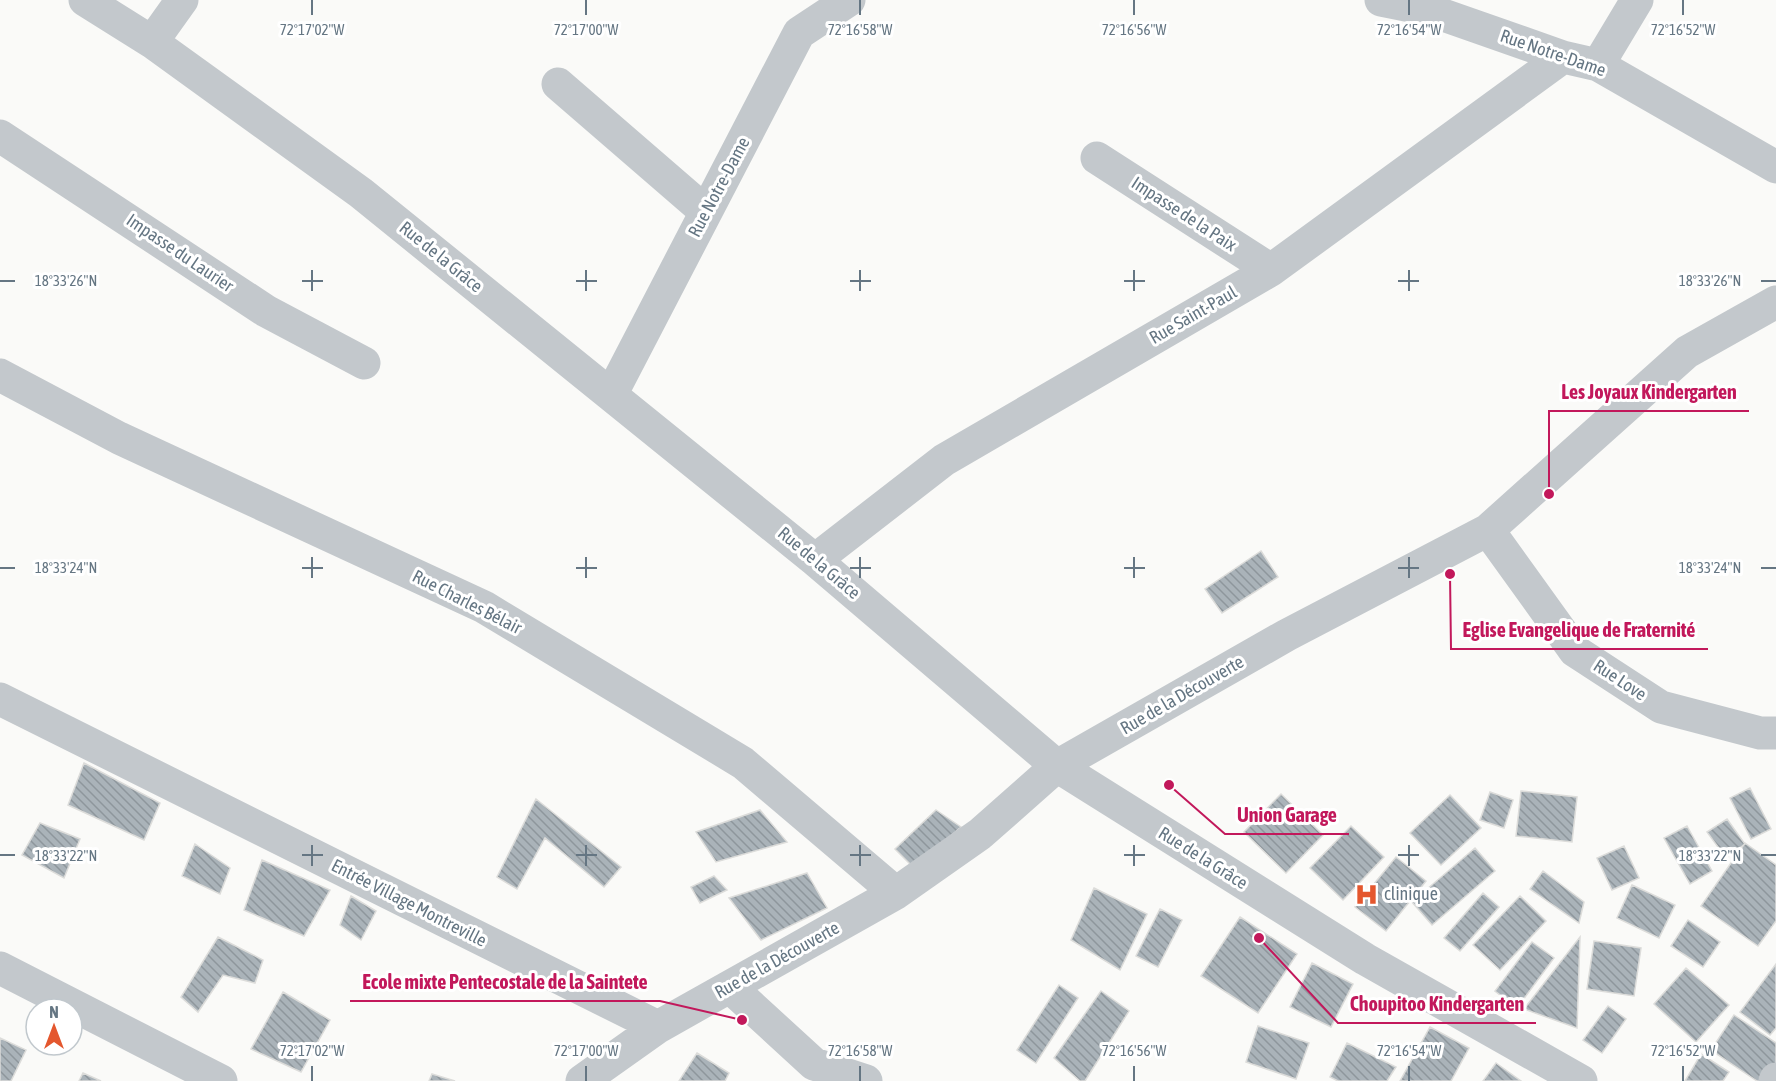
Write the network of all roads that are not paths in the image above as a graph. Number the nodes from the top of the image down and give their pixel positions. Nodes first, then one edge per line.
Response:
1 (85, 0) edge
2 (182, 0) edge
3 (849, 0) edge
4 (1382, 0) edge
5 (1637, 0) edge
6 (1428, 4) edge
7 (152, 42) junction
8 (1563, 57) junction
9 (1598, 65) junction
10 (558, 84) dead end
11 (0, 136) edge
12 (1097, 158) dead end
13 (1776, 166) edge
14 (706, 212) junction
15 (1271, 270) junction
16 (1776, 302) edge
17 (363, 363) dead end
18 (0, 375) edge
19 (612, 393) junction
20 (1488, 530) junction
21 (815, 560) junction
22 (0, 699) edge
23 (1776, 733) edge
24 (1057, 766) junction
25 (896, 892) junction
26 (0, 968) edge
27 (730, 987) junction
28 (657, 1027) junction
29 (593, 1079) edge
30 (221, 1081) edge
31 (866, 1081) edge
32 (1581, 1081) edge

1 - 7 street, Rue de la Grâce
2 - 7 street
3 - 14 street, Rue Notre-Dame
4 - 6 street, Rue Notre-Dame
5 - 9 street
6 - 8 street, Rue Notre-Dame
7 - 19 street, Rue de la Grâce
8 - 9 street, Rue Notre-Dame
8 - 15 street, Rue Saint-Paul
9 - 13 street, Rue Notre-Dame
10 - 14 street
11 - 17 street, Impasse du Laurier
12 - 15 street, Impasse de la Paix
14 - 19 street, Rue Notre-Dame
15 - 21 street, Rue Saint-Paul
16 - 20 street, Rue de la Découverte
18 - 25 street, Rue Charles Bélair
19 - 21 street, Rue de la Grâce
20 - 23 street, Rue Love
20 - 24 street, Rue de la Découverte
21 - 24 street, Rue de la Grâce
22 - 28 street, Entrée Village Montreville
24 - 25 street, Rue de la Découverte
24 - 32 street, Rue de la Grâce
25 - 27 street, Rue de la Découverte
26 - 30 street
27 - 28 street, Rue de la Découverte
27 - 31 street
28 - 29 street, Rue de la Découverte

